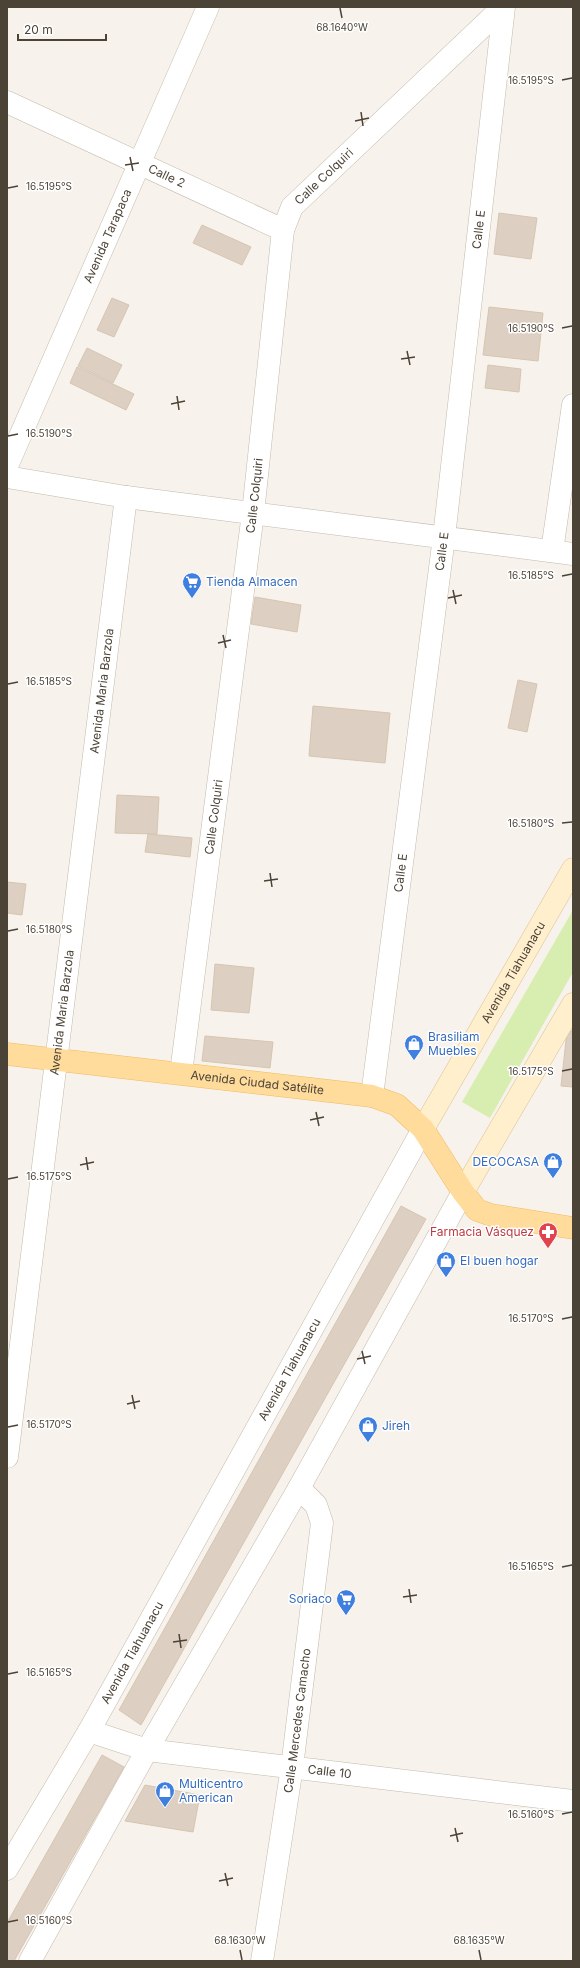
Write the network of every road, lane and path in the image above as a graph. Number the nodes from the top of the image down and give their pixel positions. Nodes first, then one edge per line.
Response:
1 (208, 7) edge
2 (503, 7) edge
3 (7, 102) edge
4 (139, 163) junction
5 (283, 230) junction
6 (573, 405) edge
7 (7, 466) edge
8 (7, 477) edge
9 (126, 497) junction
10 (253, 513) junction
11 (444, 537) junction
12 (562, 552) edge
13 (573, 869) edge
14 (573, 1004) edge
15 (7, 1054) edge
16 (55, 1060) junction
17 (181, 1073) junction
18 (372, 1096) junction
19 (423, 1130) junction
20 (464, 1192) junction
21 (573, 1228) edge
22 (7, 1457) edge
23 (299, 1488) junction
24 (89, 1731) junction
25 (147, 1750) junction
26 (292, 1767) junction
27 (573, 1801) edge
28 (7, 1869) edge
29 (30, 1961) edge
30 (262, 1961) edge

1 - 4 street, Avenida Tarapaca
2 - 5 street, Calle Colquiri
2 - 11 street, Calle E
3 - 4 street, Calle 2
4 - 5 street, Calle 2
4 - 7 street, Avenida Tarapaca
5 - 10 street, Calle Colquiri
6 - 12 street
8 - 9 street
9 - 10 street
9 - 16 street, Avenida Maria Barzola
10 - 11 street
10 - 17 street, Calle Colquiri
11 - 12 street
11 - 18 street, Calle E
13 - 19 main road, Avenida Tiahuanacu
14 - 20 main road
15 - 16 main road, Avenida Ciudad Satélite
16 - 17 main road, Avenida Ciudad Satélite
16 - 22 street, Avenida Maria Barzola
17 - 18 main road, Avenida Ciudad Satélite
18 - 19 main road, Avenida Ciudad Satélite
19 - 20 main road, Avenida Ciudad Satélite
19 - 24 street, Avenida Tiahuanacu
20 - 21 main road, Avenida Ciudad Satélite
20 - 23 street
23 - 25 street
23 - 26 street, Calle Mercedes Camacho
24 - 25 street, Calle 10
24 - 28 street, Avenida Tiahuanacu
25 - 26 street, Calle 10
25 - 29 street
26 - 27 street, Calle 10
26 - 30 street, Calle Mercedes Camacho

